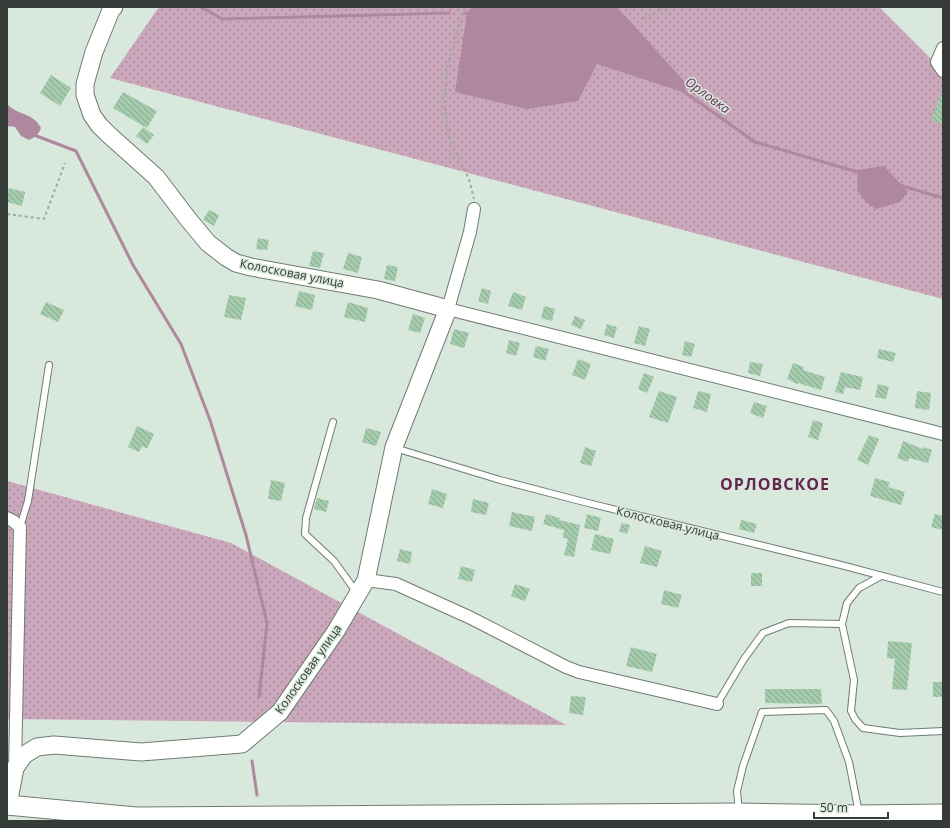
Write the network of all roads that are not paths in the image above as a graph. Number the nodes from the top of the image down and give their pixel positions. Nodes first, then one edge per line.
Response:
1 (113, 9) edge
2 (943, 48) edge
3 (940, 66) edge
4 (474, 209) road end
5 (448, 309) junction
6 (49, 365) dead end
7 (333, 422) dead end
8 (943, 434) edge
9 (394, 447) junction
10 (7, 518) edge
11 (20, 527) junction
12 (881, 576) junction
13 (366, 580) junction
14 (943, 592) edge
15 (358, 594) junction
16 (842, 624) junction
17 (717, 704) joint
18 (943, 731) edge
19 (15, 768) junction
20 (7, 805) edge
21 (739, 813) junction
22 (943, 814) edge
23 (859, 815) junction
24 (136, 817) junction
25 (112, 821) edge

1 - 5 street, Колосковая улица
2 - 3 street
4 - 5 street
5 - 8 street, Колосковая улица
5 - 9 street, Колосковая улица
6 - 11 lane
7 - 15 lane
9 - 12 lane, Колосковая улица
9 - 13 street, Колосковая улица
10 - 11 street
11 - 19 street, Колосковая улица
12 - 14 lane, Колосковая улица
12 - 16 lane
13 - 15 street, Колосковая улица
13 - 17 street
15 - 19 street, Колосковая улица
16 - 17 lane
16 - 18 lane
19 - 20 street, Колосковая улица
20 - 24 main road
21 - 23 main road
21 - 23 lane
21 - 24 main road
22 - 23 main road
24 - 25 main road

